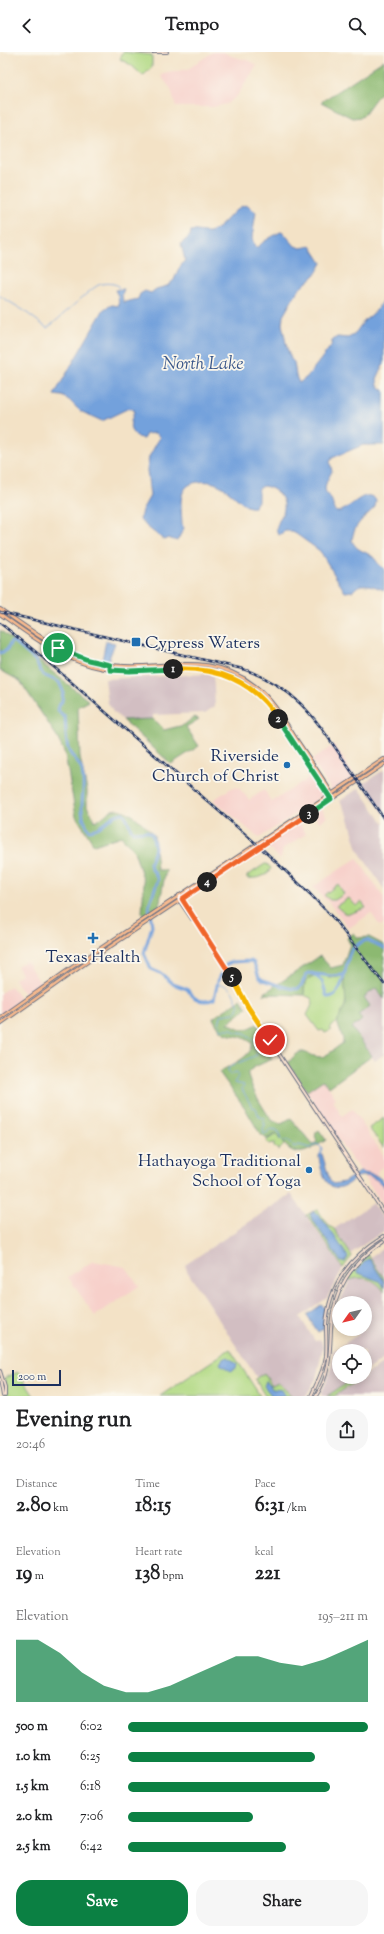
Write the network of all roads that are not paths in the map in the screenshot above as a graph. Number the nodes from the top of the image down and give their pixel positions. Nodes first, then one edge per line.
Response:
1 (141, 52) edge
2 (167, 52) edge
3 (0, 609) edge
4 (0, 614) edge
5 (32, 630) junction
6 (29, 634) junction
7 (88, 660) junction
8 (82, 664) junction
9 (202, 664) junction
10 (110, 665) junction
11 (201, 669) junction
12 (110, 670) junction
13 (245, 679) junction
14 (242, 684) junction
15 (384, 759) edge
16 (384, 764) edge
17 (363, 773) junction
18 (365, 777) junction
19 (332, 793) junction
20 (328, 796) junction
21 (334, 797) junction
22 (331, 799) junction
23 (299, 816) junction
24 (301, 819) junction
25 (273, 832) junction
26 (276, 836) junction
27 (238, 855) junction
28 (241, 859) junction
29 (214, 872) junction
30 (216, 876) junction
31 (178, 896) junction
32 (181, 900) junction
33 (106, 945) junction
34 (108, 948) junction
35 (88, 956) junction
36 (91, 960) junction
37 (0, 1018) edge
38 (0, 1024) edge
39 (380, 1205) junction
40 (384, 1209) edge
41 (384, 1213) edge
42 (384, 1236) edge
43 (384, 1241) edge
44 (0, 1370) edge
45 (0, 1379) edge
46 (4, 1396) edge
47 (311, 1396) edge
48 (316, 1396) edge

1 - 2 main road
3 - 5 main road
4 - 6 main road
5 - 6 main road
5 - 7 main road
6 - 8 main road
7 - 8 main road
7 - 10 main road
8 - 12 main road
9 - 10 main road
9 - 11 main road
9 - 13 main road
10 - 12 main road
11 - 12 main road
11 - 14 main road
13 - 14 main road
13 - 19 main road
14 - 20 main road
15 - 17 main road
16 - 18 main road
17 - 18 main road
17 - 19 main road
18 - 21 main road
19 - 20 main road
19 - 21 main road
20 - 22 main road
20 - 23 main road
21 - 22 main road
22 - 24 main road
23 - 24 main road
23 - 25 main road
24 - 26 main road
25 - 26 main road
25 - 27 main road
26 - 28 main road
27 - 28 main road
27 - 29 main road
28 - 30 main road
29 - 30 main road
29 - 31 main road
30 - 32 main road
31 - 32 main road
31 - 33 main road
32 - 34 main road
32 - 39 main road
33 - 34 main road
33 - 35 main road
34 - 36 main road
35 - 36 main road
35 - 37 main road
36 - 38 main road
39 - 40 main road
39 - 41 main road
42 - 47 main road
43 - 48 main road
44 - 46 main road
45 - 46 main road

